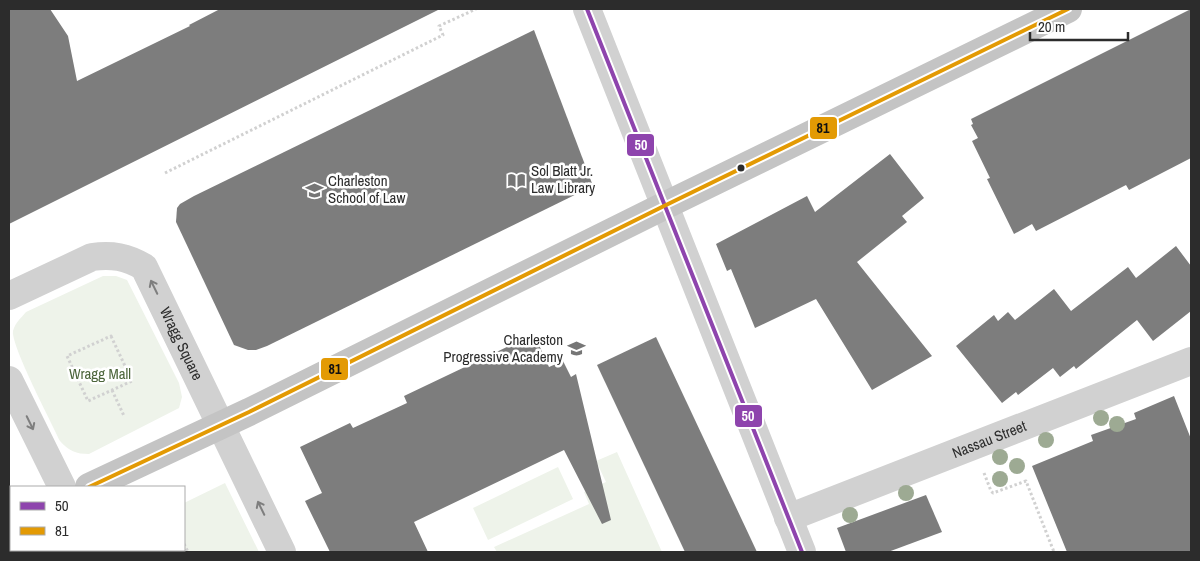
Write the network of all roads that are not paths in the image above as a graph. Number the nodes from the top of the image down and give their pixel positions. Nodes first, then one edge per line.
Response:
1 (587, 9) edge
2 (1068, 9) edge
3 (664, 206) junction
4 (9, 296) edge
5 (1190, 364) edge
6 (9, 380) edge
7 (220, 426) junction
8 (62, 486) edge
9 (91, 486) edge
10 (788, 518) junction
11 (282, 552) edge
12 (802, 552) edge

1 - 3 street
2 - 3 main road
3 - 7 main road
3 - 10 street
7 -> 4 street, Wragg Square
5 - 10 street, Nassau Street
6 -> 8 street
7 - 9 main road
11 -> 7 street, Wragg Square
10 - 12 street

